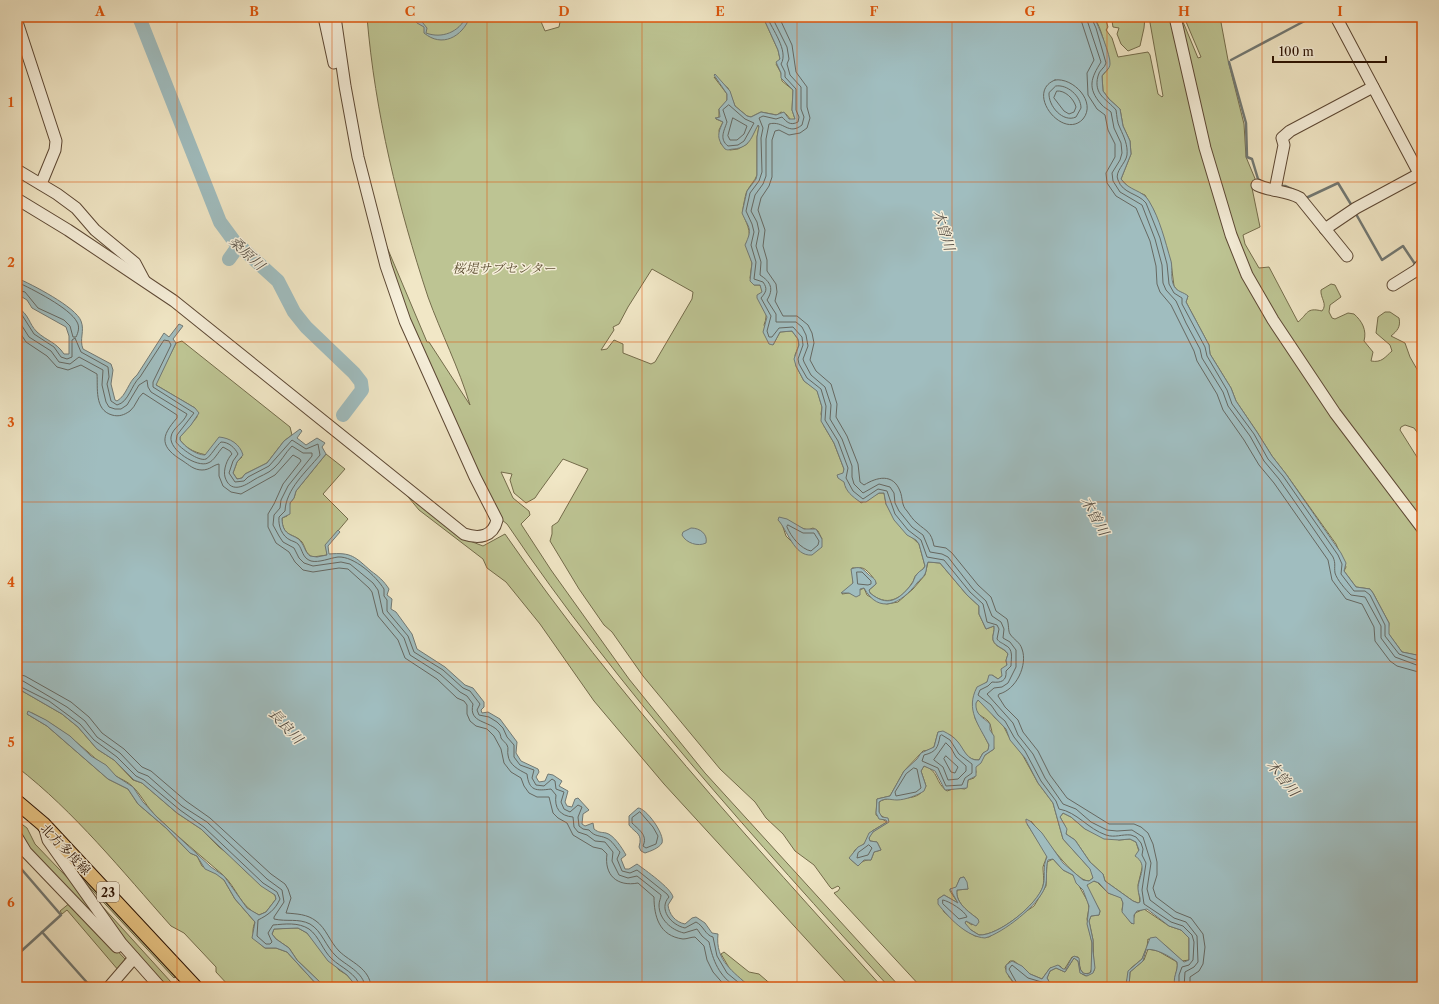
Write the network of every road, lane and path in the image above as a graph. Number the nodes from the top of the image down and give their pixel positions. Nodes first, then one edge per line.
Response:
1 (324, 17) edge
2 (335, 17) edge
3 (1175, 17) edge
4 (1336, 17) edge
5 (17, 22) edge
6 (345, 86) junction
7 (1373, 86) junction
8 (17, 170) edge
9 (1421, 176) edge
10 (41, 184) junction
11 (1257, 184) dead end
12 (1275, 190) junction
13 (17, 199) edge
14 (1325, 229) junction
15 (1348, 256) dead end
16 (1422, 264) edge
17 (145, 282) junction
18 (1393, 285) dead end
19 (1422, 528) edge
20 (17, 802) edge
21 (43, 824) junction
22 (17, 837) edge
23 (134, 958) junction
24 (109, 987) edge
25 (160, 987) edge
26 (194, 987) edge

1 - 6 street
2 - 6 street
3 - 19 street
4 - 7 street
5 - 10 street
6 - 17 street
7 - 9 street
7 - 12 street
8 - 10 street
9 - 14 street
10 - 17 street
11 - 12 street
12 - 14 street
13 - 17 street
14 - 15 street
16 - 18 street
20 - 21 main road, 北方多度線 / 23
21 - 23 street
21 - 26 main road, 北方多度線 / 23
22 - 23 street
23 - 24 street
23 - 25 street

